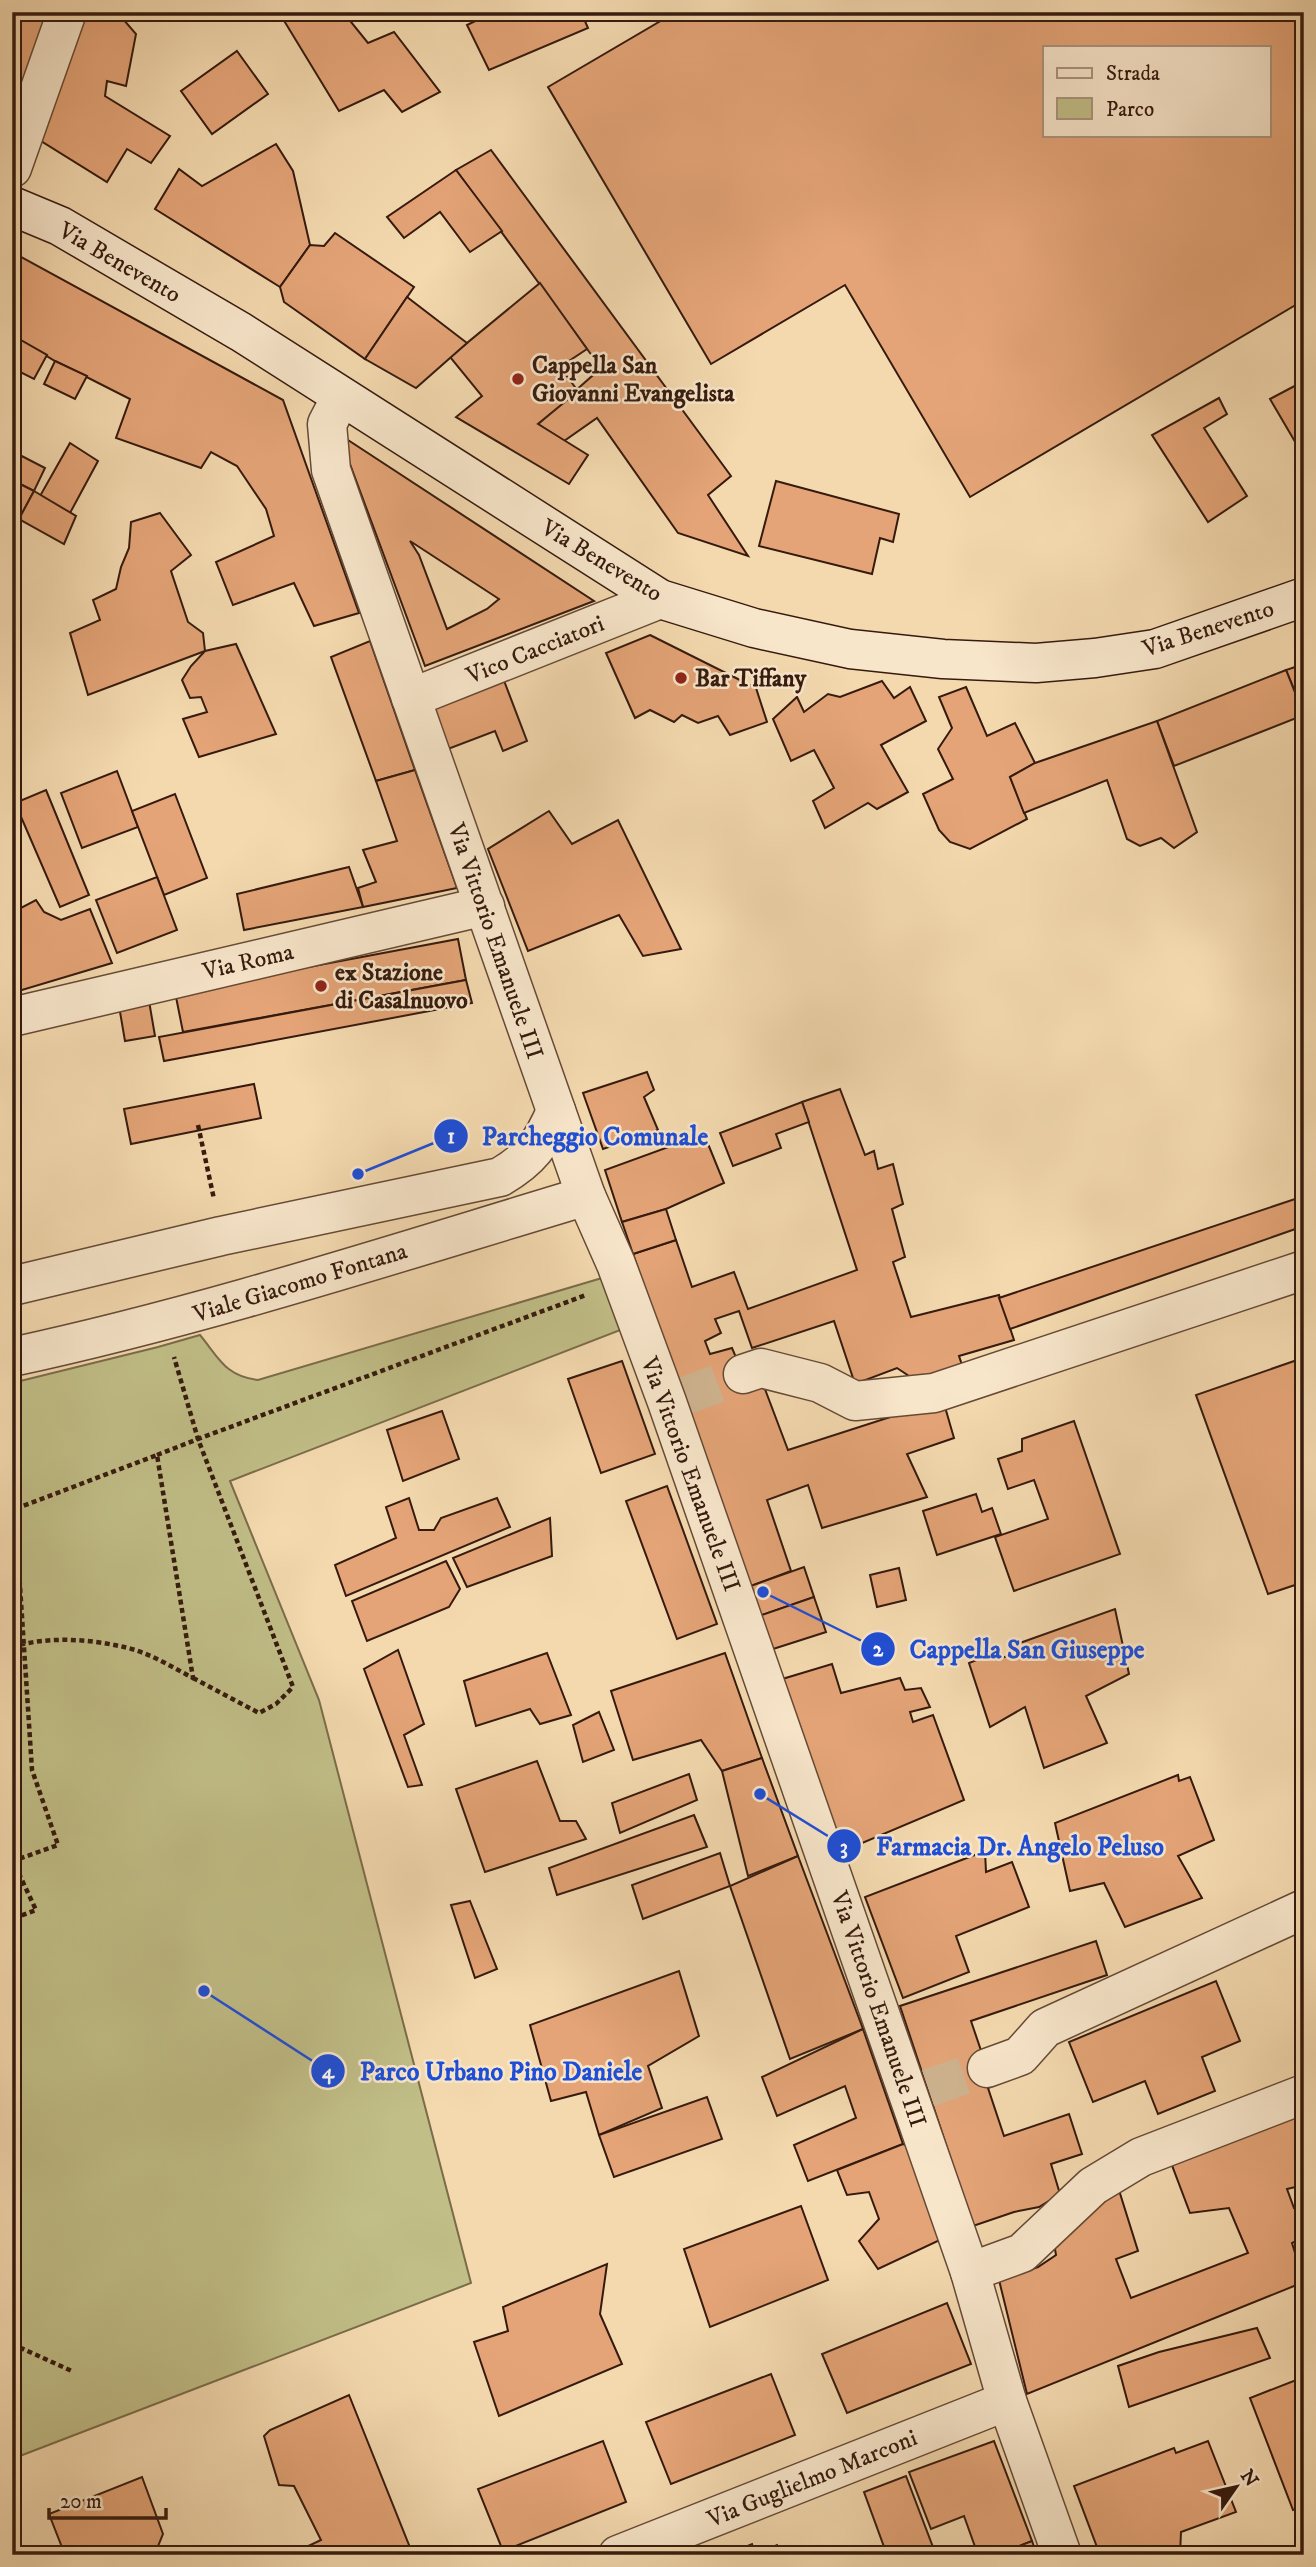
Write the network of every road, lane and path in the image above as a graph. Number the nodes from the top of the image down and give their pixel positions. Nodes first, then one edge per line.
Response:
1 (67, 12) edge
2 (12, 168) edge
3 (12, 206) edge
4 (341, 397) junction
5 (1304, 597) edge
6 (660, 599) junction
7 (411, 698) junction
8 (485, 906) junction
9 (12, 1017) edge
10 (556, 1111) junction
11 (586, 1196) junction
12 (1304, 1270) edge
13 (12, 1286) edge
14 (628, 1298) junction
15 (172, 1351) dead end
16 (12, 1357) edge
17 (743, 1374) tunnel mouth
18 (198, 1439) junction
19 (157, 1455) junction
20 (14, 1509) edge
21 (24, 1644) junction
22 (12, 1647) edge
23 (193, 1678) junction
24 (13, 1861) edge
25 (1304, 1909) edge
26 (12, 1919) edge
27 (987, 2068) tunnel mouth
28 (1304, 2094) edge
29 (971, 2272) junction
30 (12, 2344) edge
31 (23, 2349) junction
32 (12, 2353) edge
33 (74, 2372) dead end
34 (1007, 2401) junction
35 (618, 2555) edge
36 (1062, 2555) edge

1 - 2 street
3 - 4 street, Via Benevento
4 - 6 street, Via Benevento
4 - 7 street, Via Vittorio Emanuele III
5 - 6 street, Via Benevento
6 - 7 street, Vico Cacciatori
7 - 8 street, Via Vittorio Emanuele III
8 - 9 street, Via Roma
8 - 10 street, Via Vittorio Emanuele III
10 - 11 street, Via Vittorio Emanuele III
10 - 13 street
11 - 14 street, Via Vittorio Emanuele III
11 - 16 street, Viale Giacomo Fontana
12 - 17 street
14 - 18 path
14 - 29 street, Via Vittorio Emanuele III
15 - 18 path
18 - 19 path
18 - 23 path
19 - 20 path
19 - 23 path
20 - 21 path
21 - 22 path
21 - 23 path
21 - 24 path
24 - 26 path
25 - 27 street
28 - 29 street
29 - 34 street, Via Vittorio Emanuele III
30 - 31 path
31 - 32 path
31 - 33 path
34 - 35 street, Via Guglielmo Marconi
34 - 36 street, Via Vittorio Emanuele III

